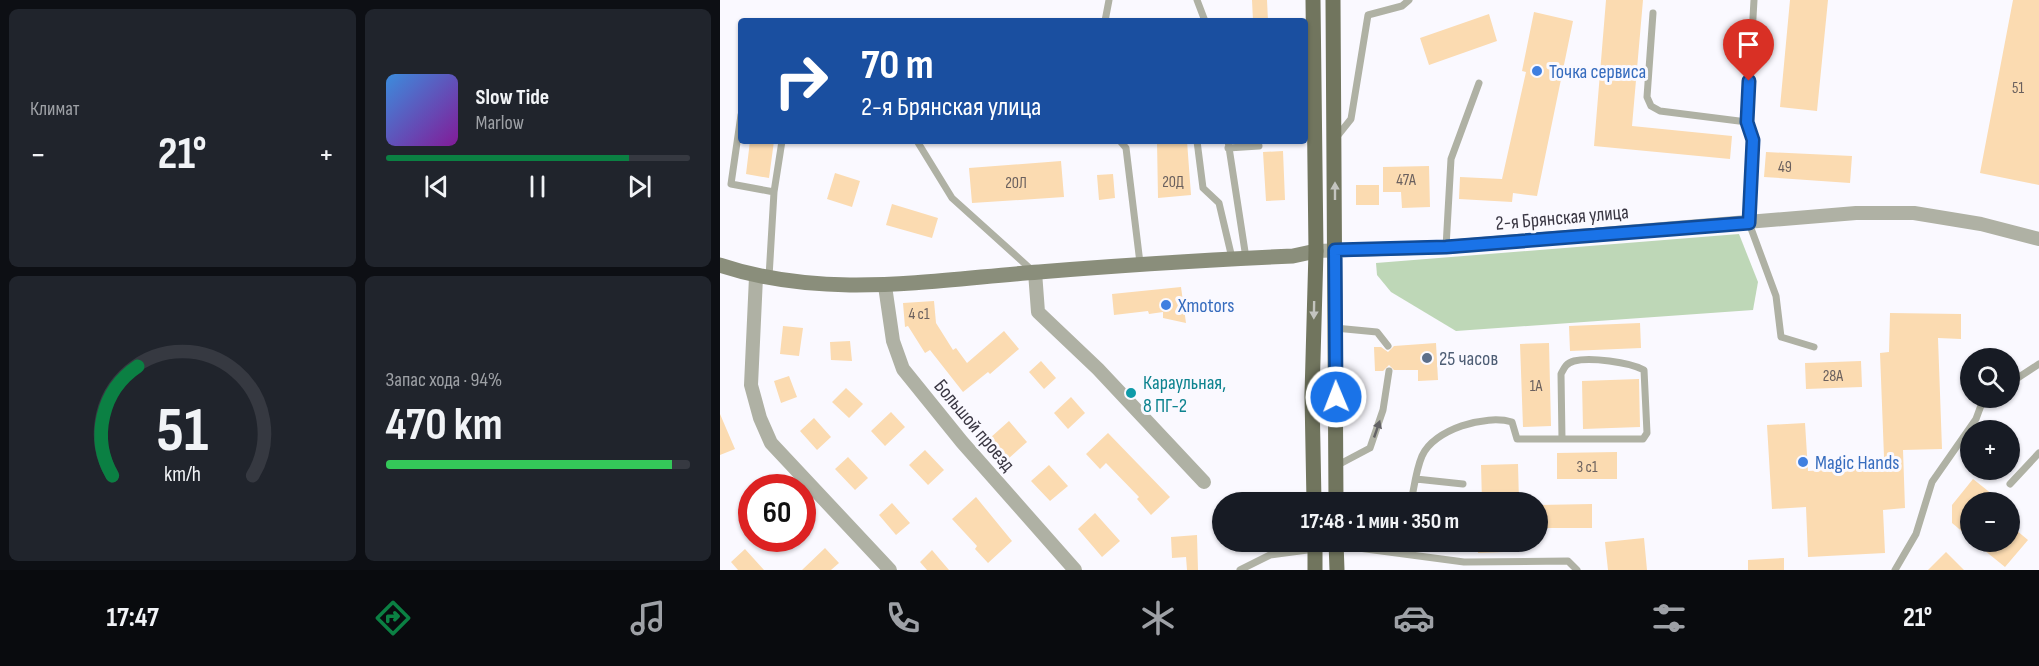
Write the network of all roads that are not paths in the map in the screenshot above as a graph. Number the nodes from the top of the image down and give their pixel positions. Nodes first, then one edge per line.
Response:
1 (1109, 0) edge
2 (1197, 0) edge
3 (1313, 0) edge
4 (1333, 0) edge
5 (1409, 0) edge
6 (1754, 0) edge
7 (1653, 14) dead end
8 (1106, 18) edge
9 (1204, 18) edge
10 (1309, 26) edge
11 (1479, 83) dead end
12 (1747, 122) junction
13 (738, 136) edge
14 (1335, 140) junction
15 (782, 144) edge
16 (919, 144) edge
17 (1123, 144) edge
18 (1197, 144) edge
19 (1228, 145) edge
20 (1259, 146) dead end
21 (774, 192) junction
22 (1749, 223) junction
23 (2039, 239) edge
24 (1446, 247) junction
25 (1335, 250) junction
26 (1316, 251) junction
27 (1239, 258) junction
28 (1140, 263) junction
29 (720, 265) edge
30 (1035, 272) junction
31 (762, 278) junction
32 (885, 286) junction
33 (1335, 328) junction
34 (1388, 346) dead end
35 (1814, 347) dead end
36 (2039, 364) edge
37 (1389, 371) dead end
38 (2020, 376) edge
39 (1980, 408) edge
40 (1562, 439) junction
41 (2039, 453) edge
42 (1336, 466) junction
43 (1416, 479) junction
44 (1204, 482) dead end
45 (1463, 484) dead end
46 (2010, 484) dead end
47 (1314, 492) edge
48 (1336, 492) edge
49 (1414, 492) edge
50 (1284, 552) edge
51 (1315, 552) edge
52 (1336, 552) edge
53 (1401, 552) edge
54 (1538, 566) edge
55 (890, 570) edge
56 (1075, 570) edge
57 (1240, 570) edge
58 (1315, 570) edge
59 (1337, 570) edge
60 (1576, 570) edge
61 (1895, 570) edge

1 - 8 lane
2 - 9 lane
3 - 10 main road
4 - 14 main road
5 - 14 lane
6 - 12 lane
7 - 12 lane
10 - 26 main road
11 - 24 lane
12 - 22 lane
13 - 21 lane
25 -> 14 main road
15 - 21 lane
16 - 30 lane
17 - 28 lane
18 - 27 lane
19 - 20 lane
19 - 27 lane
21 - 31 lane
22 - 23 street, 2-я Брянская улица
22 - 24 street, 2-я Брянская улица
22 - 35 lane
24 - 25 street, 2-я Брянская улица
25 - 26 street, 2-я Брянская улица
25 - 33 main road
26 - 27 street
26 -> 47 main road
27 - 28 street
28 - 30 street
29 - 31 street
30 - 32 street
30 - 44 street
31 - 32 street
31 - 55 street
32 - 56 street, Большой проезд
33 - 34 lane
33 - 42 main road
36 - 38 lane
42 -> 37 lane
39 - 61 lane
40 - 40 lane
40 - 43 lane
41 - 46 lane
42 - 48 main road
43 - 45 lane
43 - 49 lane
50 - 57 lane
51 - 58 main road
52 - 59 main road
53 - 54 lane
54 - 60 lane

